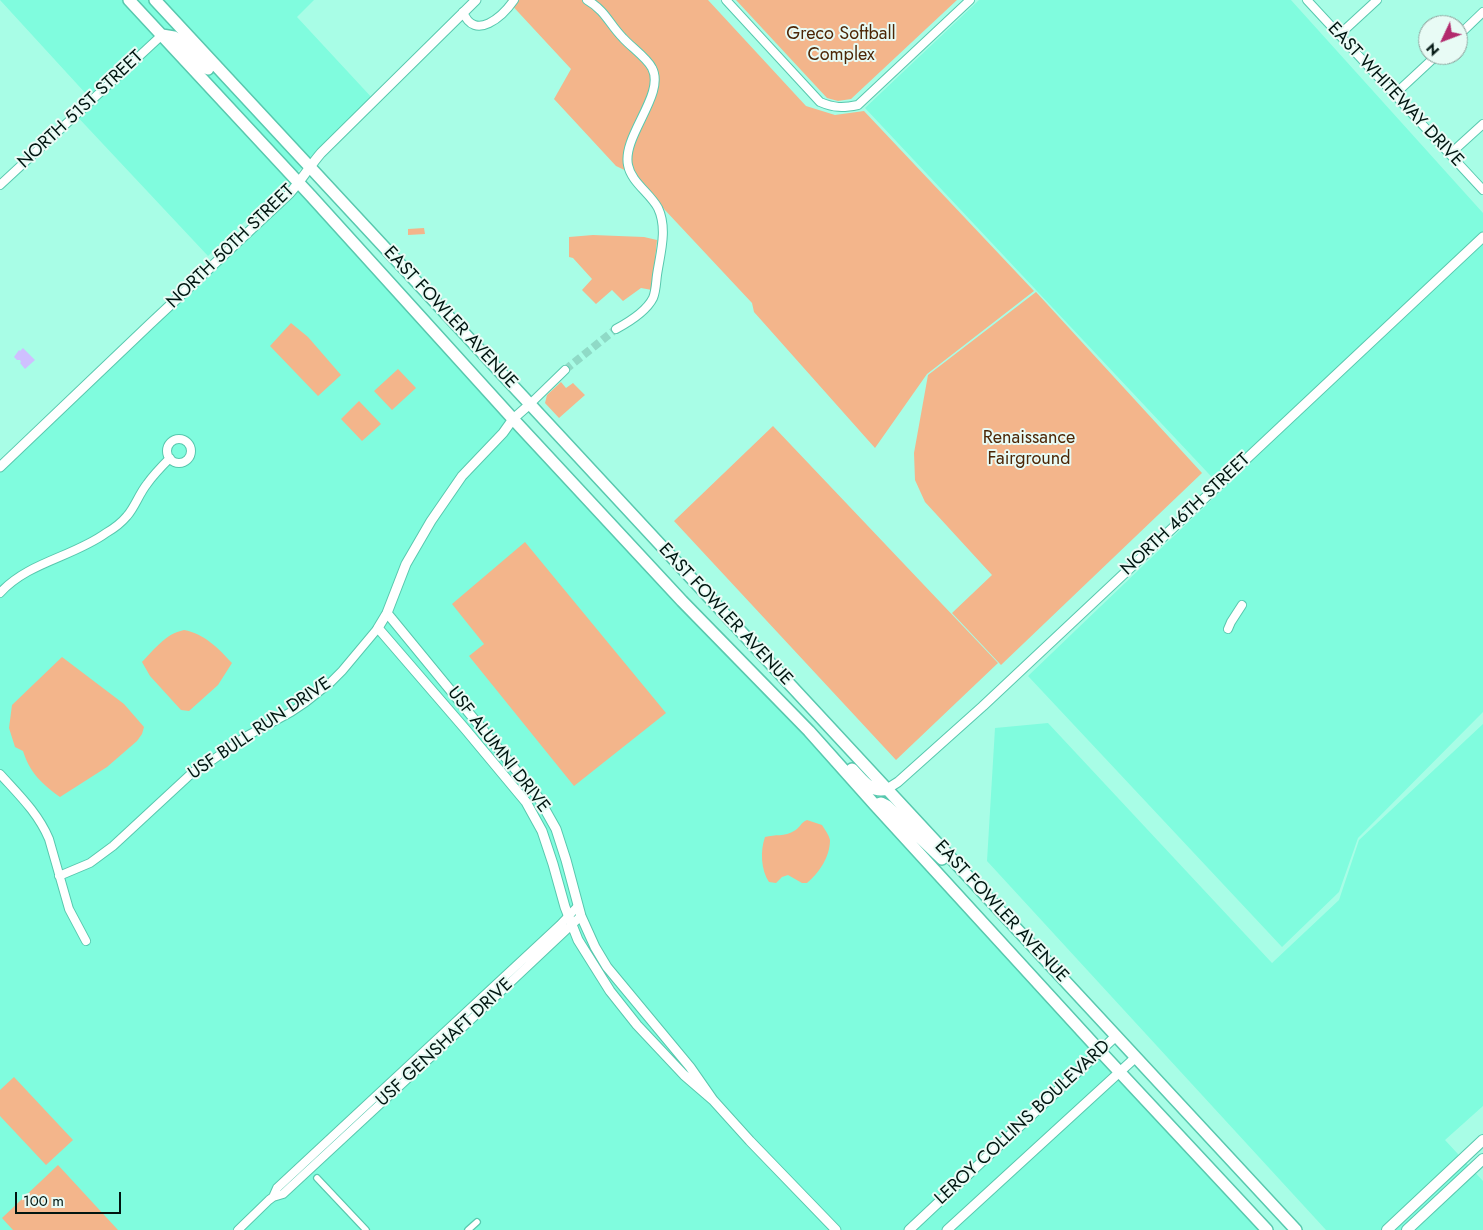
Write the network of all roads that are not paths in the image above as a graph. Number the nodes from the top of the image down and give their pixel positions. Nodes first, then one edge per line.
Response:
1 (129, 0) edge
2 (144, 0) edge
3 (476, 0) edge
4 (514, 0) edge
5 (587, 0) edge
6 (726, 0) edge
7 (970, 0) edge
8 (1307, 0) edge
9 (1377, 0) edge
10 (157, 1) edge
11 (463, 12) junction
12 (1483, 12) edge
13 (1468, 26) edge
14 (162, 35) junction
15 (1339, 35) junction
16 (1426, 65) edge
17 (1395, 94) junction
18 (262, 116) junction
19 (1483, 124) edge
20 (1450, 154) junction
21 (309, 167) junction
22 (299, 183) junction
23 (0, 185) edge
24 (1483, 190) edge
25 (1483, 237) edge
26 (616, 329) tunnel mouth
27 (565, 370) tunnel mouth
28 (530, 404) junction
29 (514, 419) junction
30 (170, 458) dead end
31 (0, 467) edge
32 (0, 593) edge
33 (1242, 605) dead end
34 (387, 613) junction
35 (378, 628) junction
36 (1228, 629) dead end
37 (809, 731) junction
38 (0, 774) edge
39 (887, 789) junction
40 (875, 806) junction
41 (966, 874) junction
42 (59, 876) junction
43 (578, 906) junction
44 (581, 916) junction
45 (570, 920) junction
46 (86, 941) dead end
47 (1116, 1036) junction
48 (1100, 1051) junction
49 (1136, 1057) junction
50 (1120, 1072) junction
51 (713, 1100) junction
52 (1483, 1140) edge
53 (1483, 1159) edge
54 (316, 1178) dead end
55 (477, 1222) dead end
56 (238, 1230) edge
57 (366, 1230) edge
58 (468, 1230) edge
59 (836, 1230) edge
60 (909, 1230) edge
61 (947, 1230) edge
62 (1267, 1230) edge
63 (1296, 1230) edge
64 (1386, 1230) edge
65 (1407, 1230) edge

1 - 14 main road, EAST FOWLER AVENUE
2 - 10 main road
3 - 11 street, NORTH 50TH STREET
4 - 11 street
5 - 26 street
6 - 7 street
8 - 15 street, EAST WHITEWAY DRIVE
9 - 15 street
10 - 18 main road, EAST FOWLER AVENUE
11 - 21 street, NORTH 50TH STREET
12 - 13 street
14 - 18 main road
14 - 22 main road, EAST FOWLER AVENUE
14 - 23 street, NORTH 51ST STREET
15 - 17 street, EAST WHITEWAY DRIVE
16 - 17 street
17 - 20 street, EAST WHITEWAY DRIVE
18 - 21 main road, EAST FOWLER AVENUE
19 - 20 street
20 - 24 street, EAST WHITEWAY DRIVE
21 - 22 street, NORTH 50TH STREET
21 - 28 main road, EAST FOWLER AVENUE
22 - 29 main road, EAST FOWLER AVENUE
22 - 31 street, NORTH 50TH STREET
25 - 39 street, NORTH 46TH STREET
27 - 28 street
28 - 29 street, USF BULL RUN DRIVE
28 - 39 main road, EAST FOWLER AVENUE
29 - 34 street, USF BULL RUN DRIVE
29 - 37 main road, EAST FOWLER AVENUE
30 - 32 street
33 - 36 street
34 - 35 street, USF BULL RUN DRIVE
34 - 43 street, USF ALUMNI DRIVE
35 - 42 street, USF BULL RUN DRIVE
35 - 45 street, USF ALUMNI DRIVE
37 - 39 main road
37 - 40 main road, EAST FOWLER AVENUE
38 - 42 street
39 - 41 main road, EAST FOWLER AVENUE
40 - 41 main road
40 - 48 main road, EAST FOWLER AVENUE
41 - 47 main road, EAST FOWLER AVENUE
42 - 46 street
43 - 44 street, USF ALUMNI DRIVE
43 - 45 street
44 - 45 street, USF GENSHAFT DRIVE
44 - 51 street, USF ALUMNI DRIVE
45 - 51 street, USF ALUMNI DRIVE
45 - 56 street, USF GENSHAFT DRIVE
47 - 48 street, LEROY COLLINS BOULEVARD
47 - 49 main road, EAST FOWLER AVENUE
48 - 50 main road, EAST FOWLER AVENUE
48 - 60 street, LEROY COLLINS BOULEVARD
49 - 50 street, LEROY COLLINS BOULEVARD
49 - 63 main road, EAST FOWLER AVENUE
50 - 61 street, LEROY COLLINS BOULEVARD
50 - 62 main road, EAST FOWLER AVENUE
51 - 59 street, USF ALUMNI DRIVE
52 - 64 main road
53 - 65 main road
54 - 57 street
55 - 58 street

